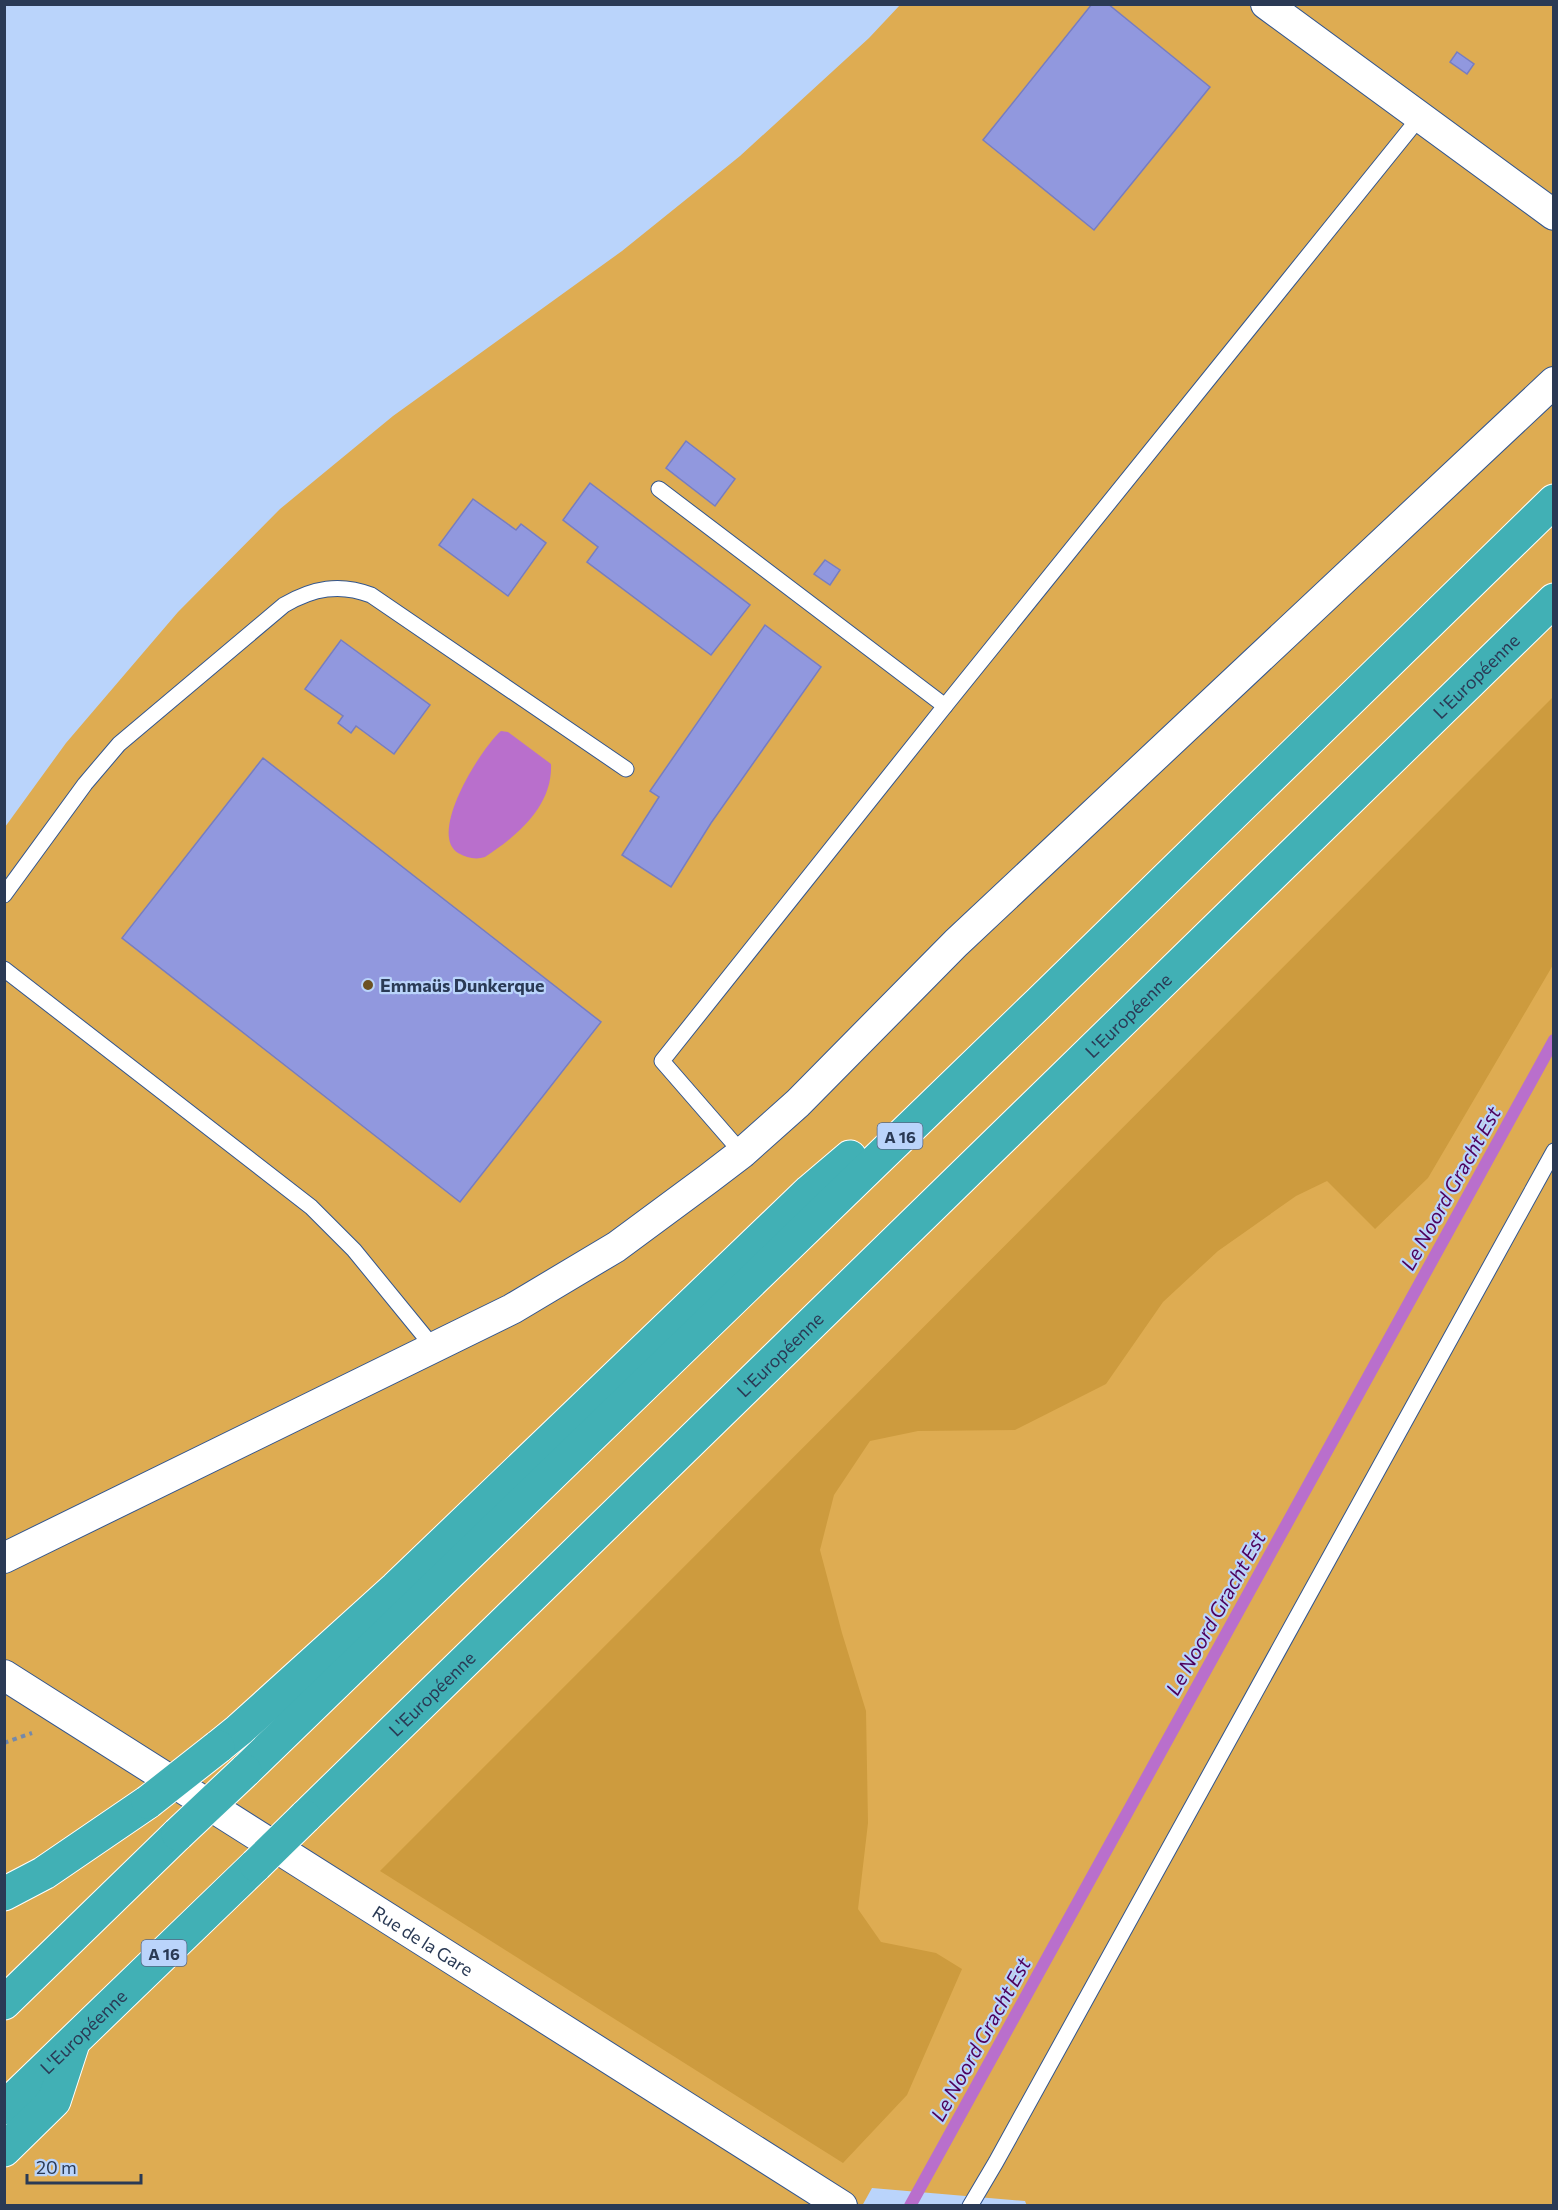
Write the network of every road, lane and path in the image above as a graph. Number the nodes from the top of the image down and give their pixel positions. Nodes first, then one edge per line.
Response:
1 (1266, 4) edge
2 (1419, 118) junction
3 (1554, 215) edge
4 (1554, 382) edge
5 (659, 489) dead end
6 (1554, 501) edge
7 (1554, 600) edge
8 (945, 706) junction
9 (627, 769) dead end
10 (4, 895) edge
11 (4, 969) edge
12 (1040, 1002) junction
13 (1554, 1151) edge
14 (742, 1153) junction
15 (434, 1348) junction
16 (4, 1557) edge
17 (4, 1675) edge
18 (4, 1894) edge
19 (4, 2003) edge
20 (73, 2042) junction
21 (4, 2108) edge
22 (4, 2150) edge
23 (842, 2205) edge
24 (970, 2205) edge

1 - 2 street
2 - 3 street
2 - 8 lane
4 - 14 street
5 - 8 lane
6 - 12 highway, A 16
7 - 20 highway, L'Européenne / A 16, bridge
8 - 14 lane
9 - 10 lane
11 - 15 lane
12 - 18 highway, bridge
12 - 19 highway, A 16, bridge
13 - 24 lane
14 - 15 street
15 - 16 street
17 - 23 street, Rue de la Gare
20 - 21 highway, L'Européenne / A 16
20 - 22 highway

